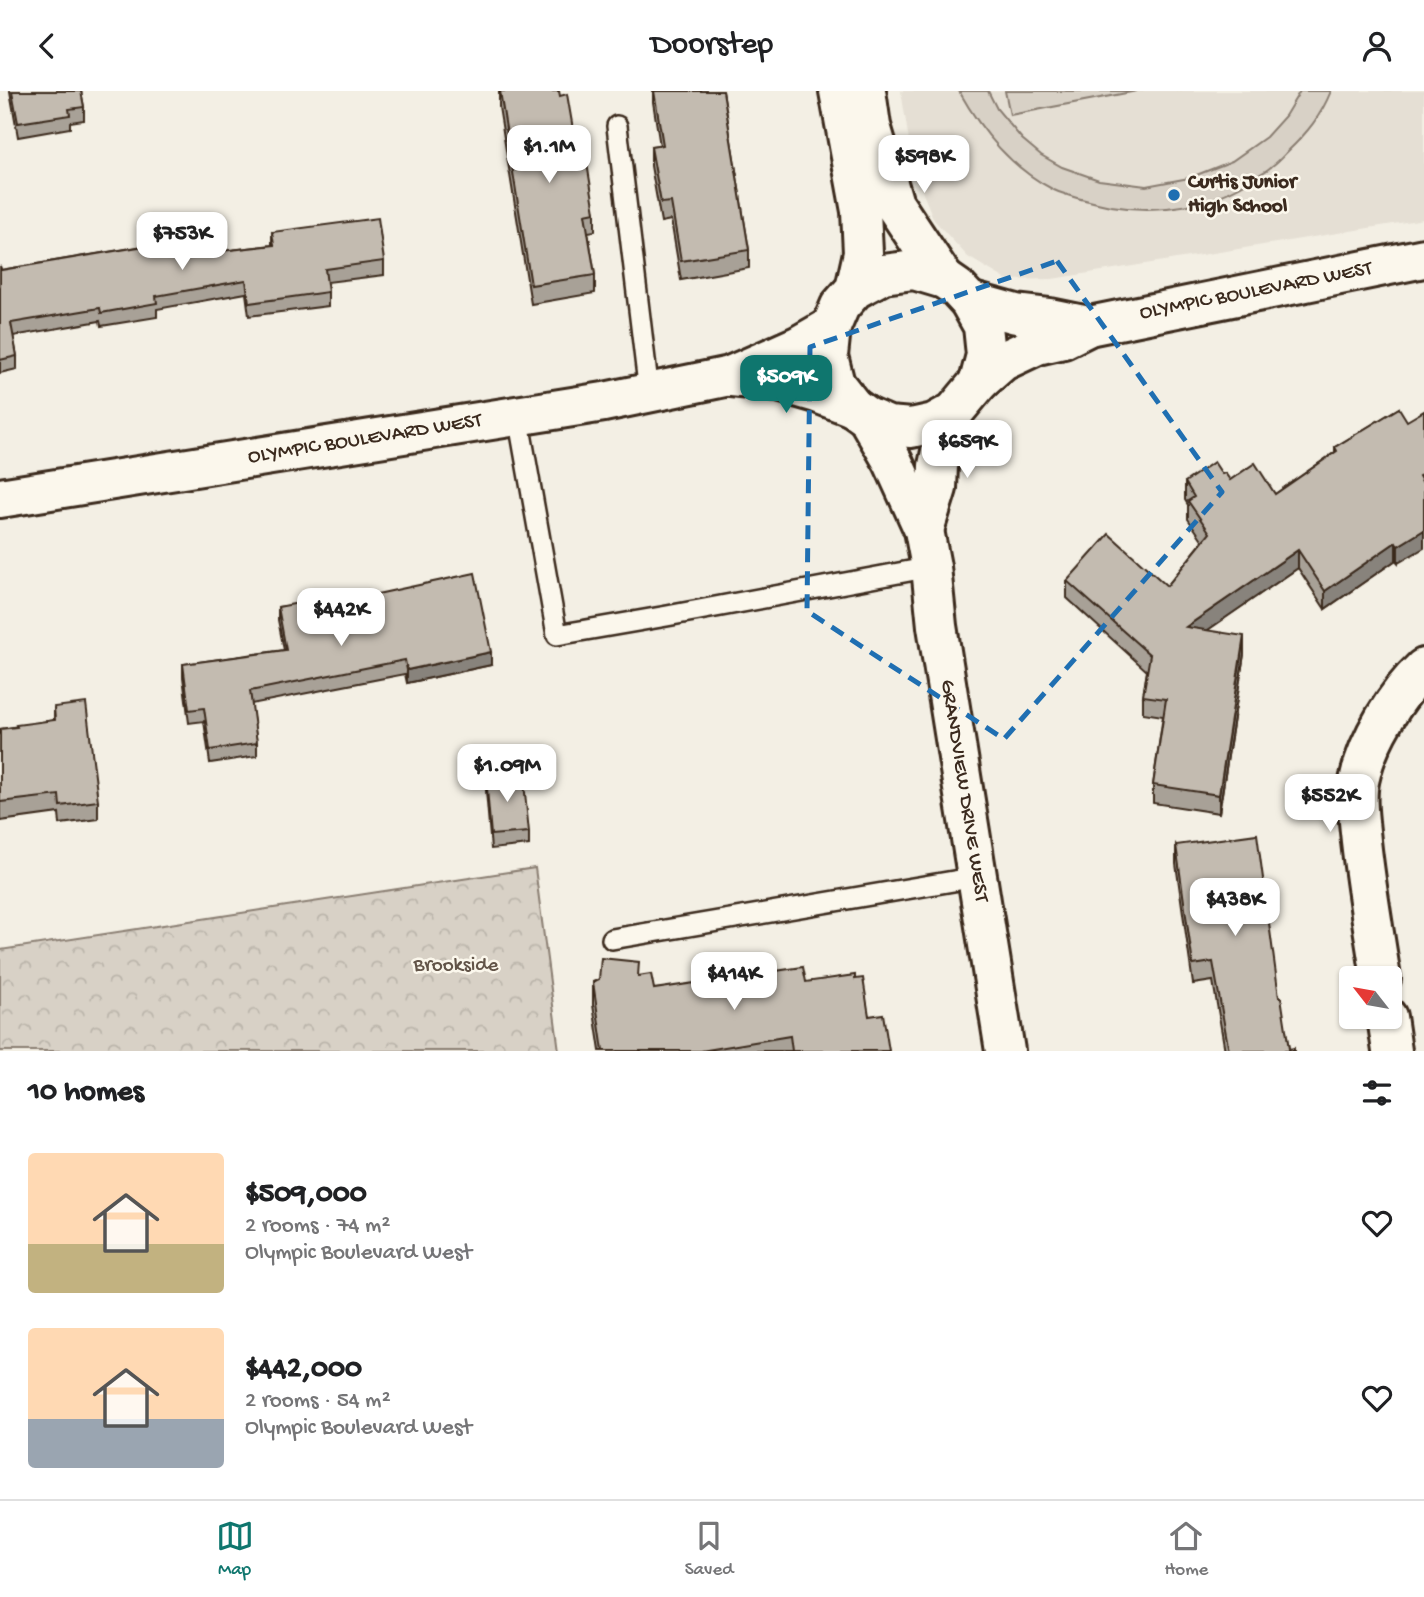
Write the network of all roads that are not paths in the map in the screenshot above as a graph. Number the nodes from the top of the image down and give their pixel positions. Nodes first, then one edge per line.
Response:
1 (839, 91) edge
2 (866, 91) edge
3 (617, 126) dead end
4 (1424, 258) edge
5 (855, 289) junction
6 (956, 290) junction
7 (1089, 326) junction
8 (831, 327) junction
9 (730, 376) junction
10 (979, 382) junction
11 (649, 393) junction
12 (860, 412) junction
13 (954, 412) junction
14 (518, 416) junction
15 (0, 498) edge
16 (927, 548) junction
17 (1424, 668) edge
18 (977, 877) junction
19 (612, 939) dead end
20 (1379, 966) edge
21 (1389, 1029) edge
22 (1005, 1051) edge
23 (1392, 1051) edge

1 - 5 street
2 - 6 street
3 - 11 lane
4 - 7 street, OLYMPIC BOULEVARD WEST
5 - 6 street
5 - 8 street
6 - 7 street, OLYMPIC BOULEVARD WEST
6 - 10 street
7 - 10 street, OLYMPIC BOULEVARD WEST
8 - 9 street, OLYMPIC BOULEVARD WEST
8 - 12 street
9 - 11 street, OLYMPIC BOULEVARD WEST
9 - 12 street, OLYMPIC BOULEVARD WEST
10 - 13 street
11 - 14 street, OLYMPIC BOULEVARD WEST
12 - 13 street
12 - 16 street, GRANDVIEW DRIVE WEST
13 - 16 street, GRANDVIEW DRIVE WEST
14 - 15 street, OLYMPIC BOULEVARD WEST
14 - 16 lane
16 - 18 street, GRANDVIEW DRIVE WEST
17 - 20 street
18 - 19 lane
18 - 22 street, GRANDVIEW DRIVE WEST
21 - 23 street

